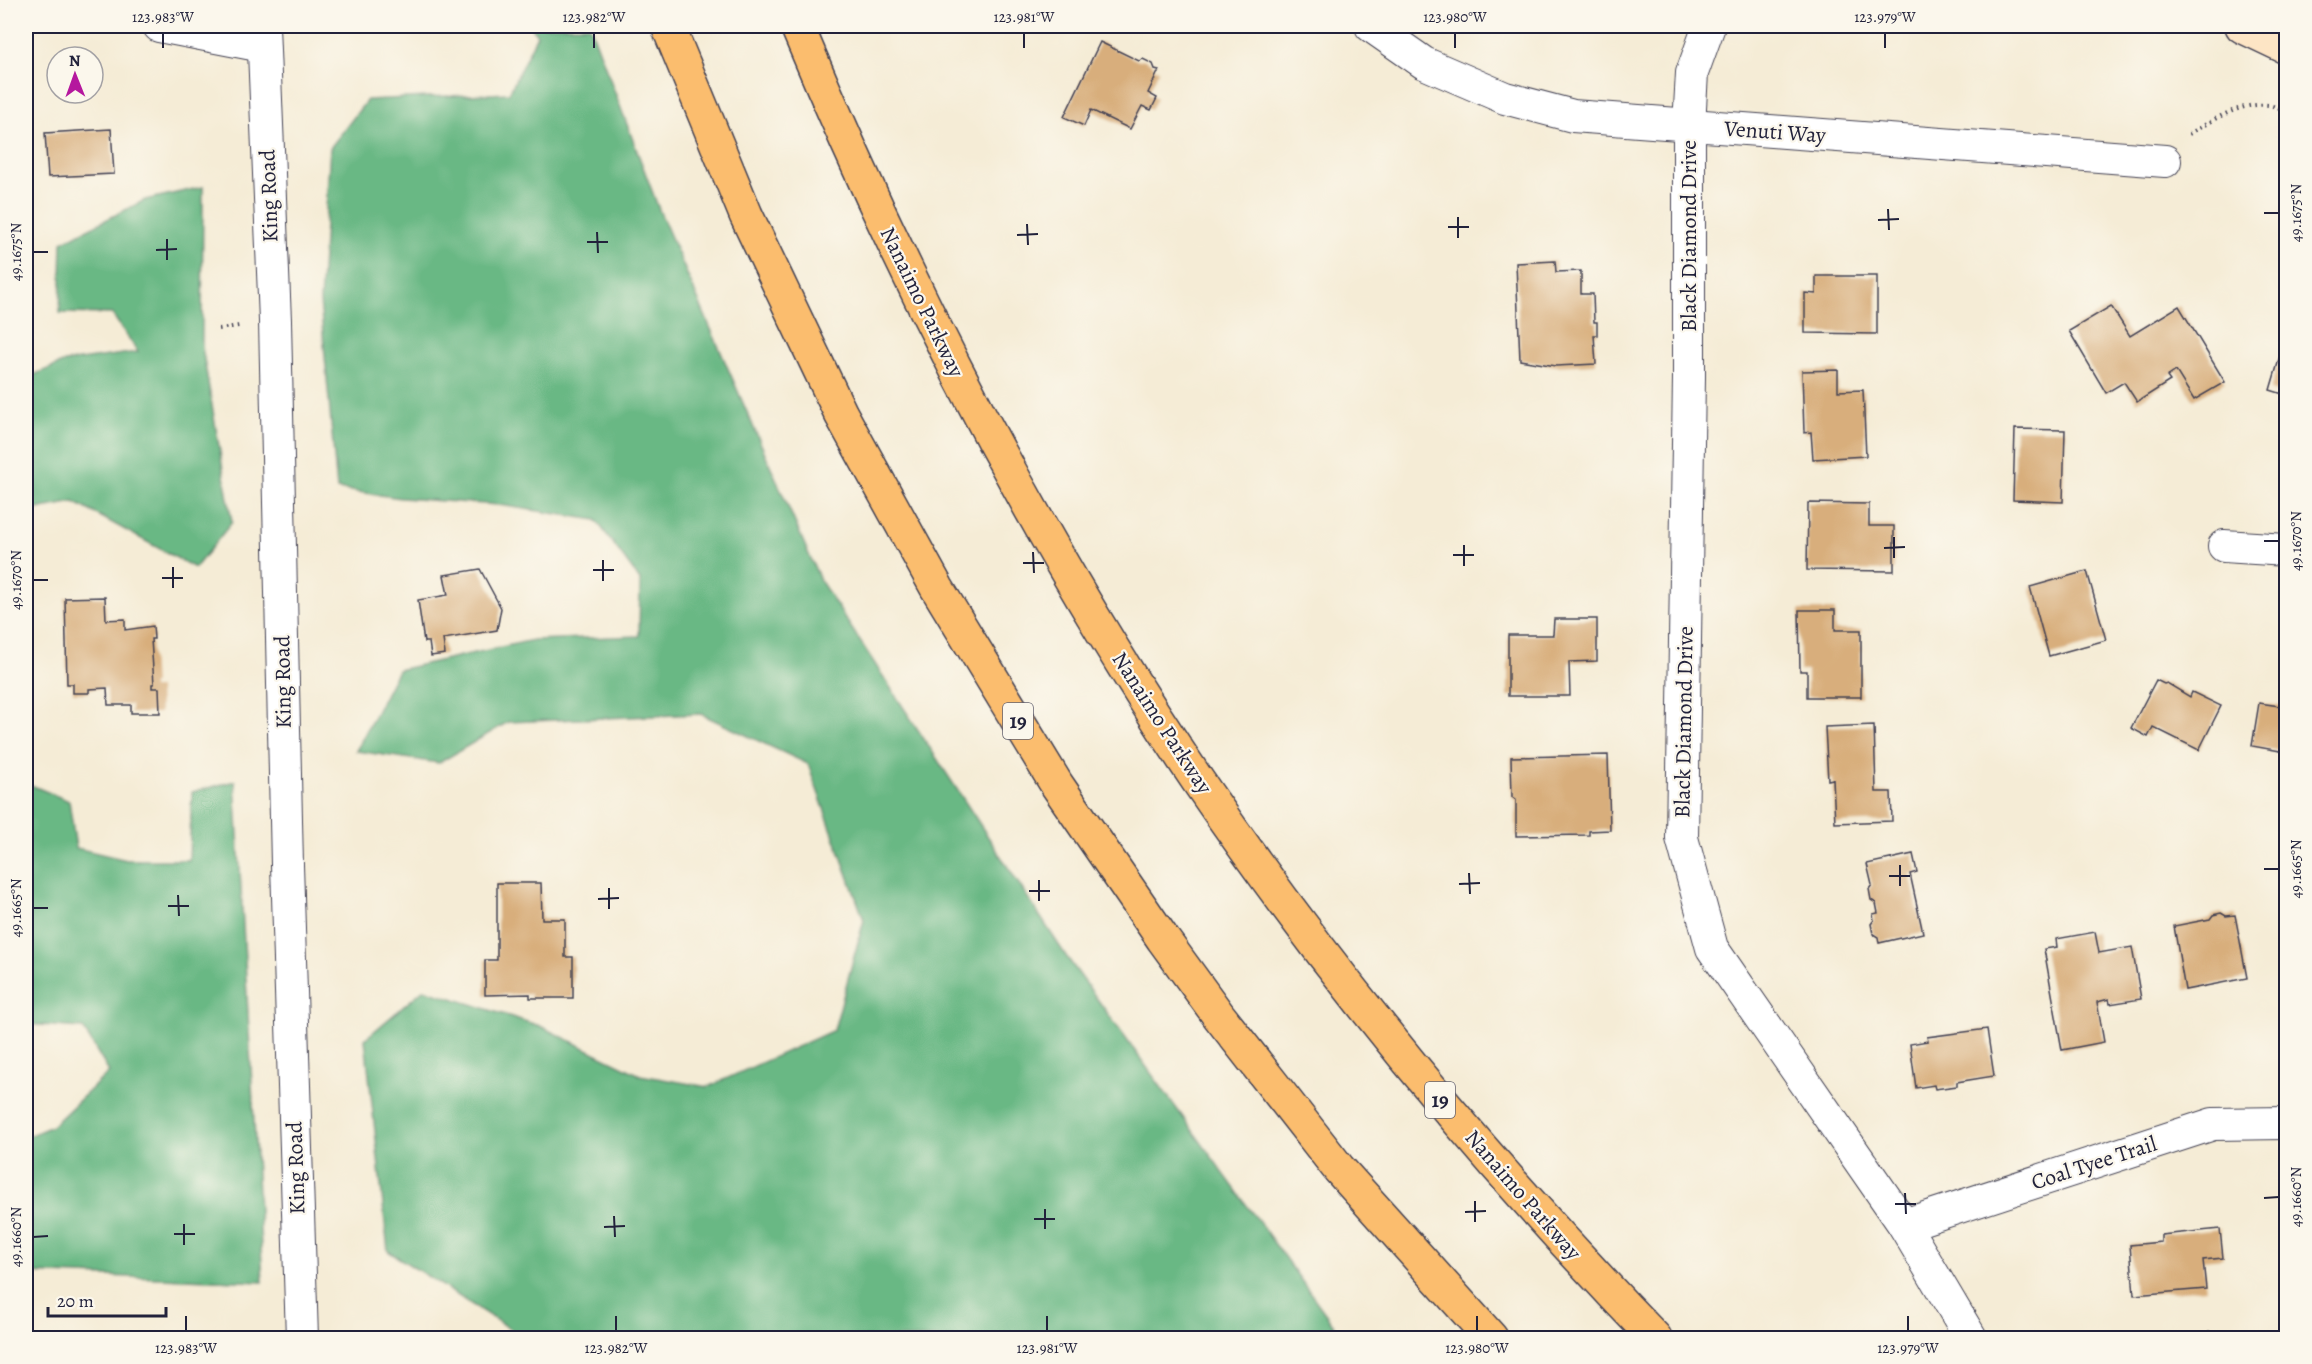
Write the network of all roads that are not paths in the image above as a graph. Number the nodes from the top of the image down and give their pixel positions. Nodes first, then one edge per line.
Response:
1 (159, 26) edge
2 (668, 26) edge
3 (797, 26) edge
4 (1371, 26) edge
5 (1709, 26) edge
6 (2242, 26) edge
7 (263, 36) edge
8 (2286, 47) edge
9 (1689, 125) junction
10 (2165, 161) road end
11 (2224, 546) dead end
12 (2286, 550) edge
13 (2286, 1123) edge
14 (1904, 1225) junction
15 (302, 1338) edge
16 (1491, 1338) edge
17 (1655, 1338) edge
18 (1971, 1338) edge

1 - 7 street
2 - 16 highway, 19
3 - 17 highway, Nanaimo Parkway / 19
4 - 9 street, Venuti Way
5 - 9 street, Black Diamond Drive
6 - 8 main road
7 - 15 street, King Road
9 - 10 street, Venuti Way
9 - 14 street, Black Diamond Drive
11 - 12 street
13 - 14 street, Coal Tyee Trail
14 - 18 street, Black Diamond Drive

